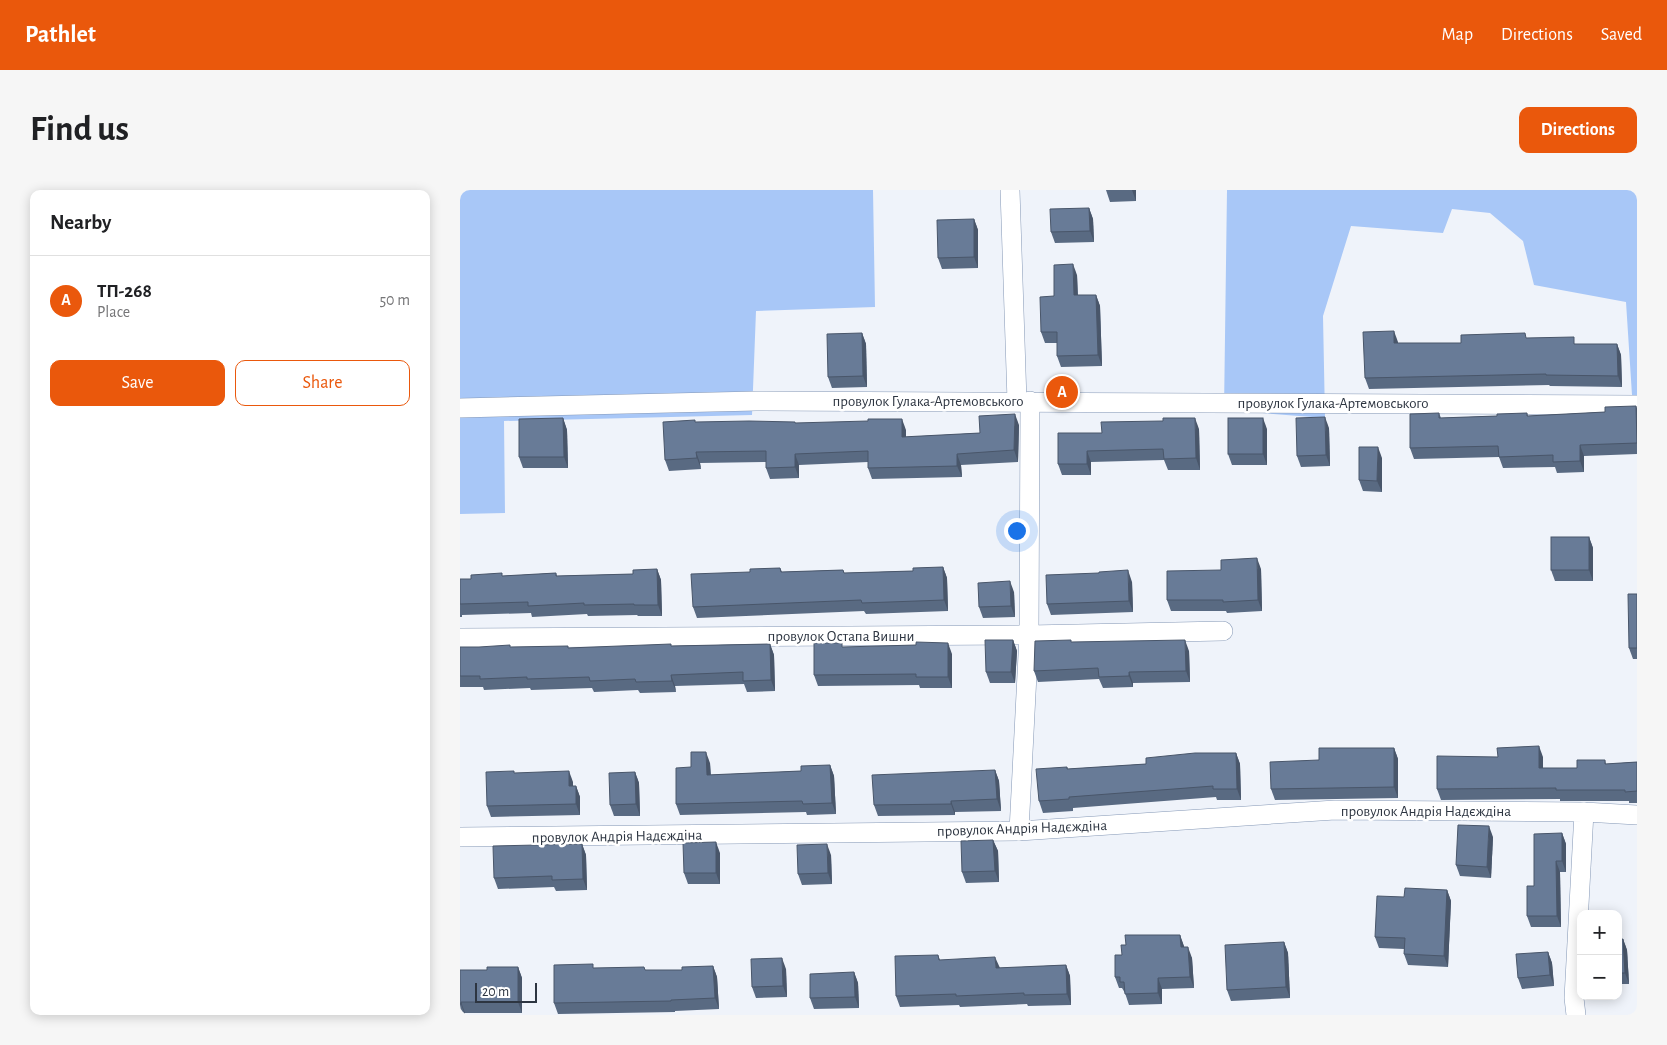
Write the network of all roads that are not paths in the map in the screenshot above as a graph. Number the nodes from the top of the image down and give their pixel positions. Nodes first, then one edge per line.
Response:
1 (1010, 190) edge
2 (1023, 401) junction
3 (1637, 405) edge
4 (460, 408) edge
5 (1223, 631) dead end
6 (1029, 635) junction
7 (460, 638) edge
8 (1584, 812) junction
9 (1637, 815) edge
10 (1019, 831) junction
11 (460, 837) edge
12 (1576, 1015) edge

1 - 2 street
2 - 3 street, провулок Гулака-Артемовського
2 - 4 street, провулок Гулака-Артемовського
2 - 6 street
5 - 6 street, провулок Остапа Вишни
6 - 7 street, провулок Остапа Вишни
6 - 10 street
8 - 9 street, провулок Андрія Надєждіна
8 - 10 street, провулок Андрія Надєждіна
8 - 12 street
10 - 11 street, провулок Андрія Надєждіна

